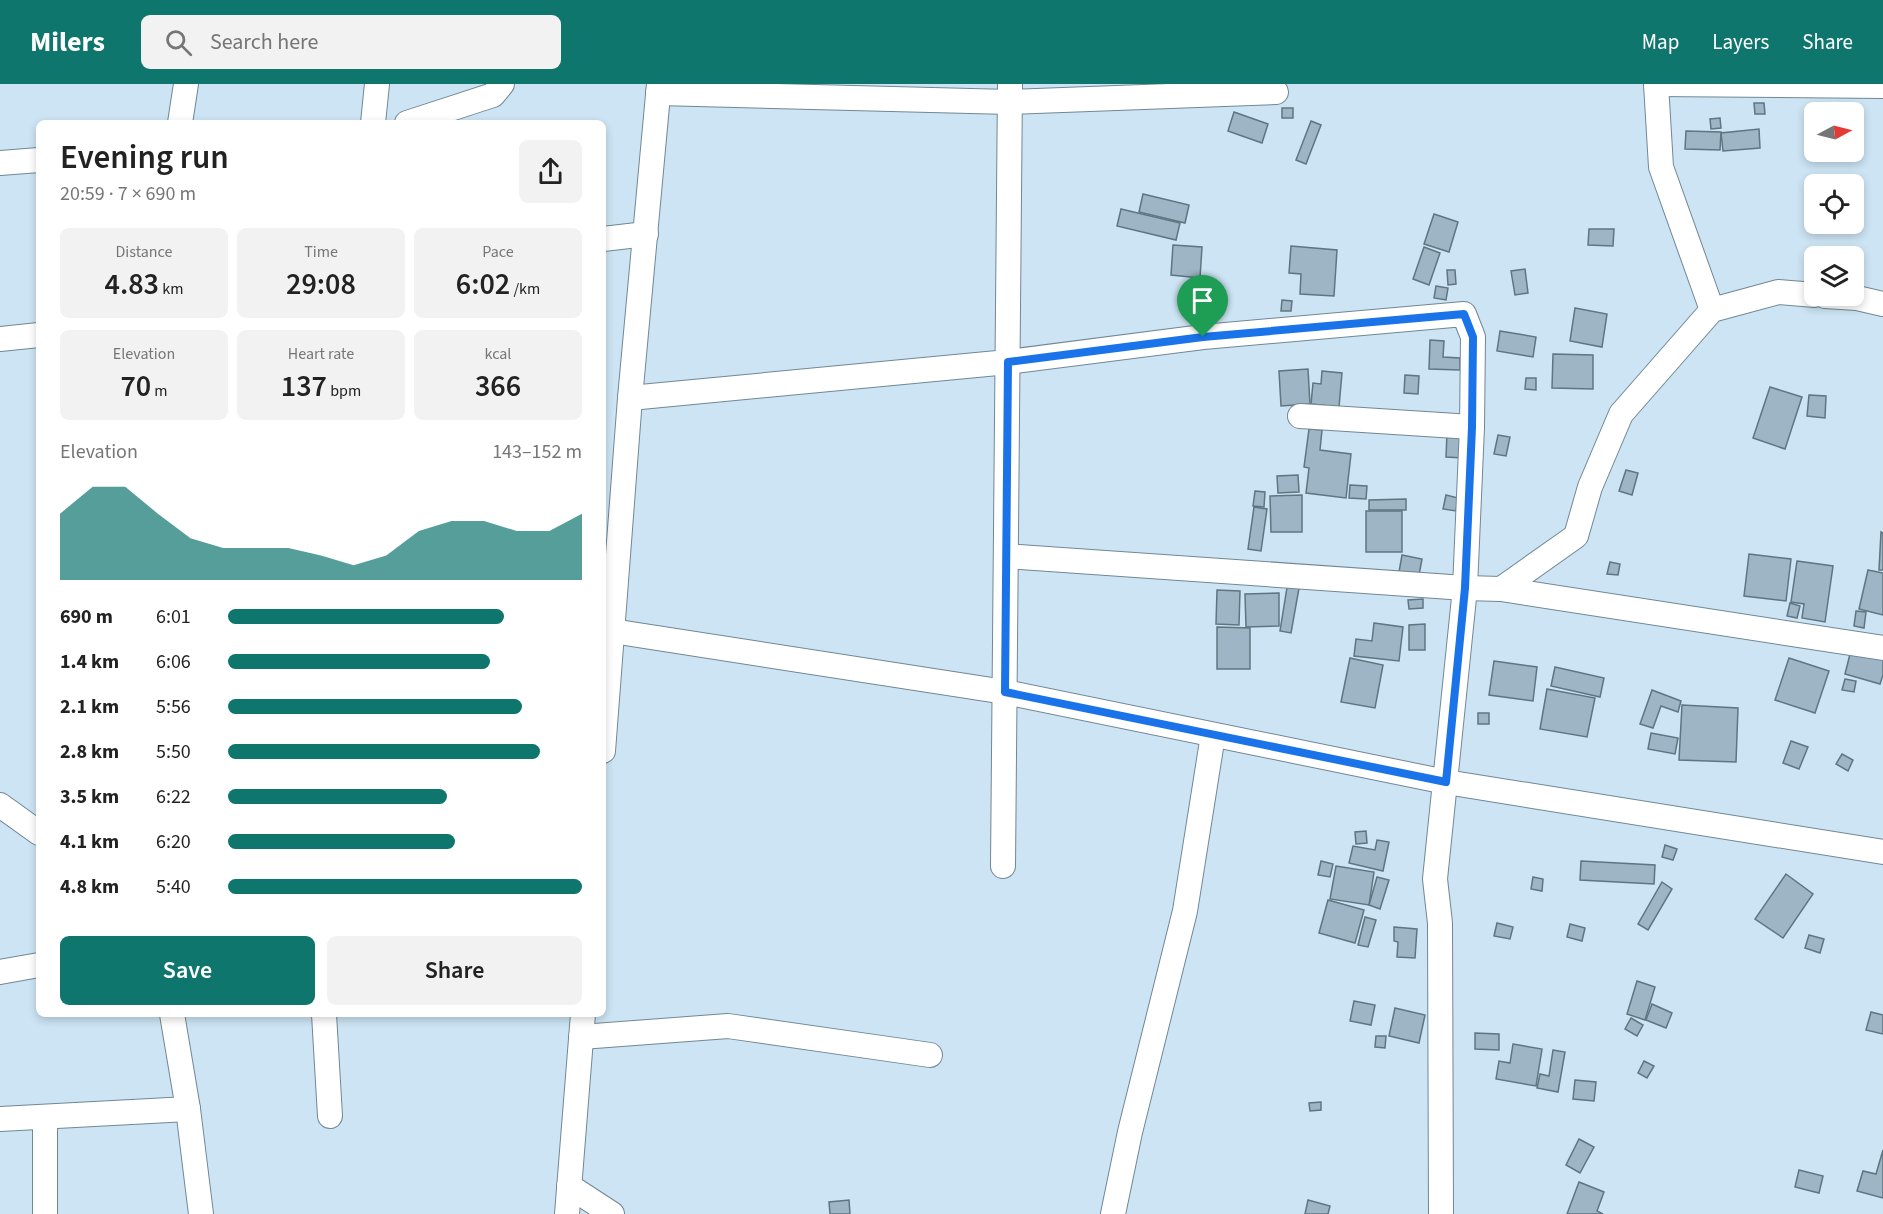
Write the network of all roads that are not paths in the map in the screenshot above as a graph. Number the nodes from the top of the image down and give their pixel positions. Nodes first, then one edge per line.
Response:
1 (186, 84) edge
2 (377, 84) edge
3 (502, 84) edge
4 (1656, 84) edge
5 (1883, 86) edge
6 (658, 88) edge
7 (1276, 92) dead end
8 (1010, 93) edge
9 (180, 120) edge
10 (373, 120) edge
11 (416, 120) edge
12 (36, 160) edge
13 (0, 163) edge
14 (646, 234) junction
15 (606, 239) edge
16 (1804, 294) edge
17 (1864, 300) edge
18 (1883, 304) edge
19 (1712, 310) junction
20 (36, 335) edge
21 (0, 339) edge
22 (1008, 362) junction
23 (630, 398) junction
24 (1300, 416) dead end
25 (1472, 427) junction
26 (1006, 556) junction
27 (1465, 588) junction
28 (1501, 589) junction
29 (612, 631) junction
30 (1883, 648) edge
31 (1005, 692) junction
32 (606, 711) edge
33 (1213, 735) junction
34 (1446, 782) junction
35 (0, 805) edge
36 (36, 832) edge
37 (1883, 852) edge
38 (1003, 866) dead end
39 (36, 966) edge
40 (0, 972) edge
41 (173, 1017) edge
42 (324, 1017) edge
43 (582, 1025) edge
44 (930, 1055) dead end
45 (188, 1109) junction
46 (330, 1116) dead end
47 (45, 1117) junction
48 (0, 1119) edge
49 (569, 1186) junction
50 (45, 1214) edge
51 (201, 1214) edge
52 (567, 1214) edge
53 (612, 1214) edge
54 (1113, 1214) edge
55 (1441, 1214) edge

1 - 9 street
2 - 10 street
3 - 11 street
4 - 5 street
4 - 19 street
6 - 8 street
6 - 14 street
7 - 8 street
8 - 22 street
12 - 13 street
14 - 15 street
14 - 23 street
16 - 19 street
17 - 18 street
19 - 28 street
20 - 21 street
22 - 23 street
22 - 25 street
22 - 26 street
23 - 29 street
24 - 25 street
25 - 27 street
26 - 27 street
26 - 31 street
27 - 28 street
27 - 34 street
28 - 30 street
29 - 31 street
29 - 32 street
31 - 33 street
31 - 38 street
33 - 34 street
33 - 54 street
34 - 37 street
34 - 55 street
35 - 36 street
39 - 40 street
41 - 45 street
42 - 46 street
43 - 44 street
43 - 49 street
45 - 47 street
45 - 51 street
47 - 48 street
47 - 50 street
49 - 52 street
49 - 53 street

